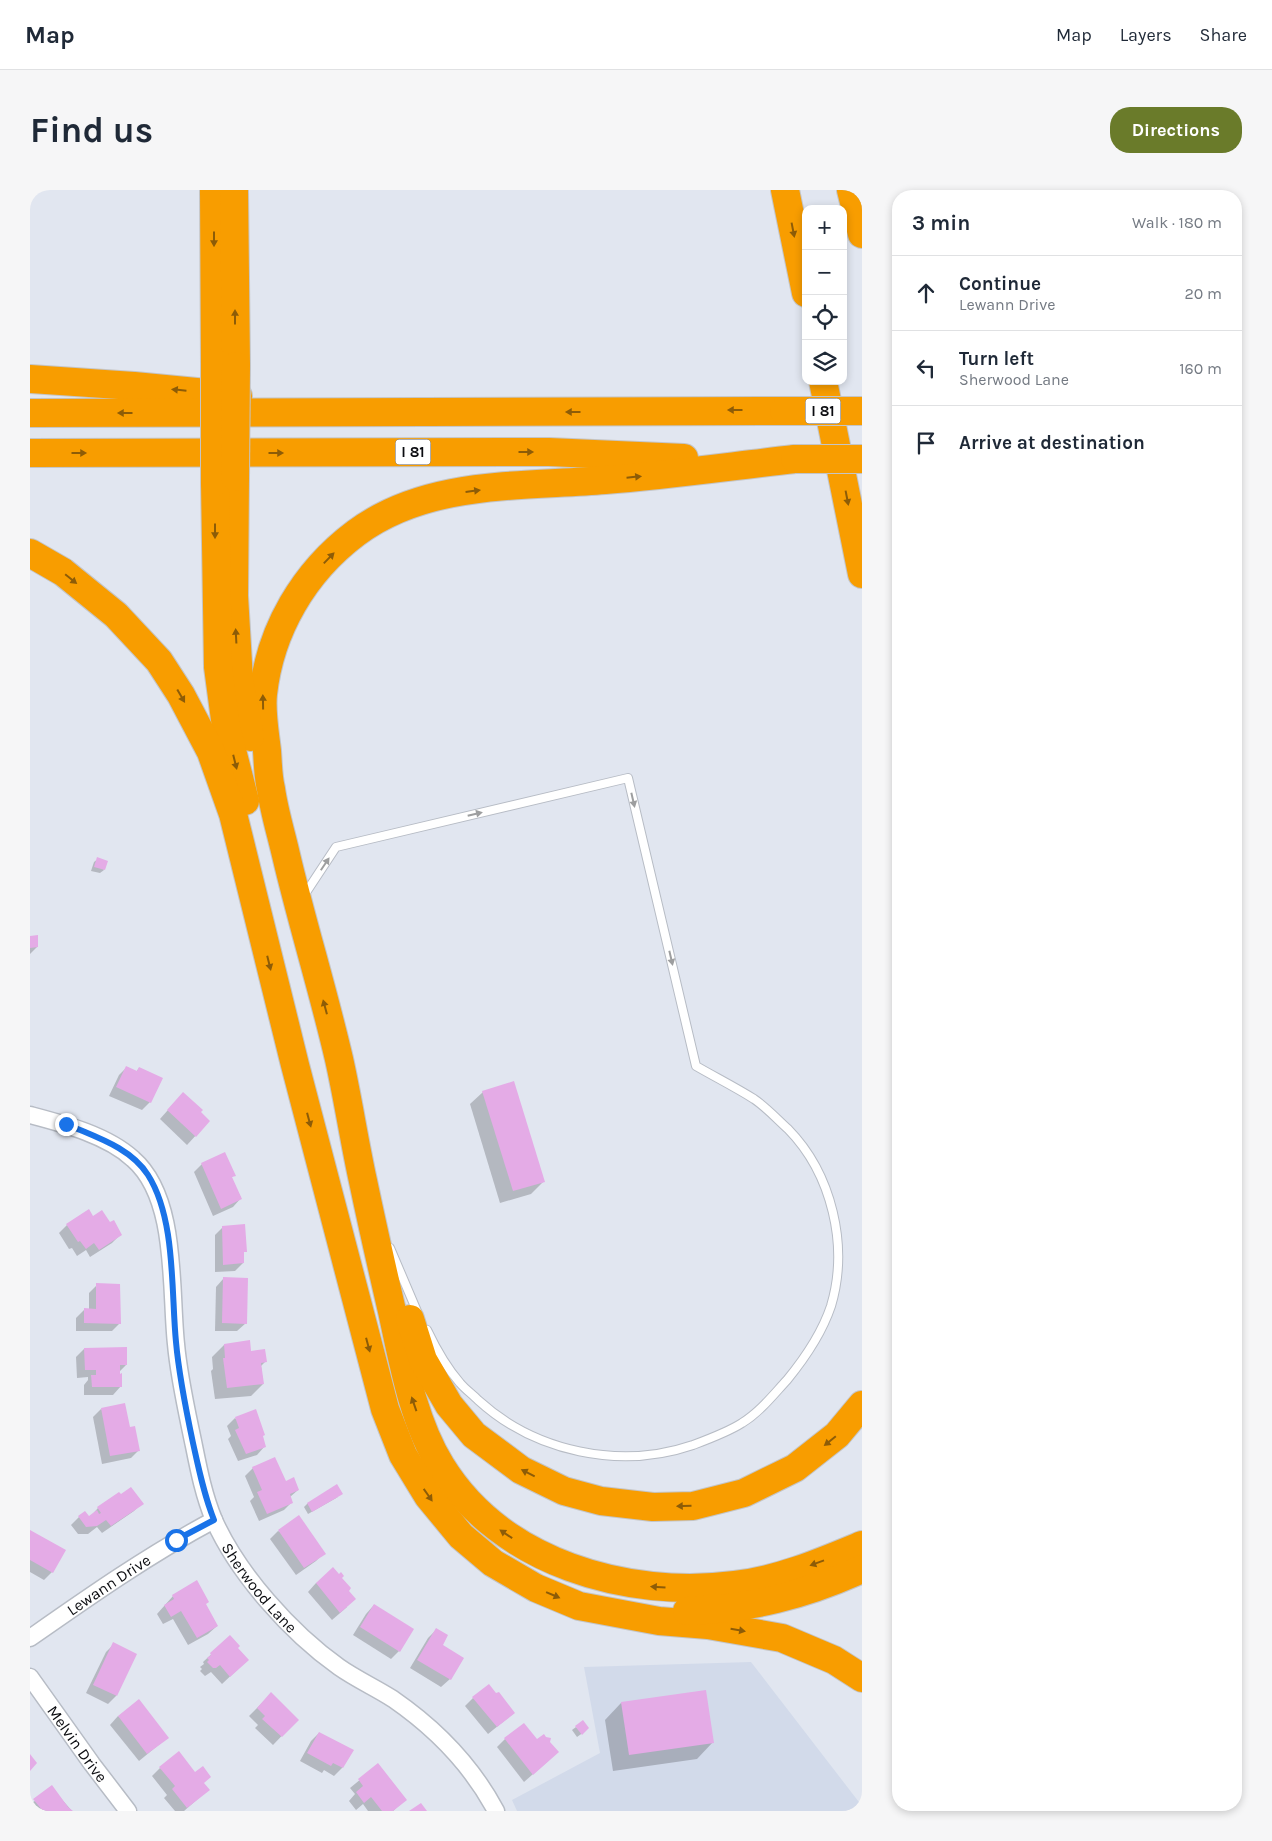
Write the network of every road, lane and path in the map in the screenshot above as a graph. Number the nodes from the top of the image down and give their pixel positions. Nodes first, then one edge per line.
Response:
1 (214, 190) edge
2 (234, 190) edge
3 (785, 190) edge
4 (852, 190) edge
5 (862, 231) edge
6 (802, 273) edge
7 (225, 364) junction
8 (30, 379) edge
9 (824, 385) edge
10 (862, 411) edge
11 (30, 413) edge
12 (402, 413) junction
13 (30, 452) edge
14 (795, 459) junction
15 (862, 459) edge
16 (225, 480) junction
17 (30, 553) edge
18 (862, 574) edge
19 (298, 905) junction
20 (258, 915) junction
21 (30, 1115) edge
22 (362, 1176) junction
23 (387, 1241) dead end
24 (862, 1405) edge
25 (214, 1520) junction
26 (862, 1545) edge
27 (862, 1569) edge
28 (620, 1613) junction
29 (30, 1638) edge
30 (30, 1677) edge
31 (862, 1678) edge
32 (128, 1811) edge
33 (496, 1811) edge

1 -> 7 highway
7 -> 2 highway
3 -> 6 highway
4 - 5 highway
7 - 16 highway, bridge
12 -> 8 highway
9 -> 18 highway
10 -> 12 highway, I 81, bridge
12 -> 11 highway, I 81
13 -> 14 highway, I 81
14 - 15 highway, I 81, bridge
19 -> 14 highway
19 -> 16 highway
16 -> 20 highway
17 -> 20 highway
22 -> 19 highway
19 -> 23 lane
20 -> 28 highway
21 - 25 street, Sherwood Lane
24 -> 22 highway
26 -> 22 highway
25 - 29 street, Lewann Drive
25 - 33 street, Sherwood Lane
27 - 28 highway
28 -> 31 highway
30 - 32 street, Melvin Drive

